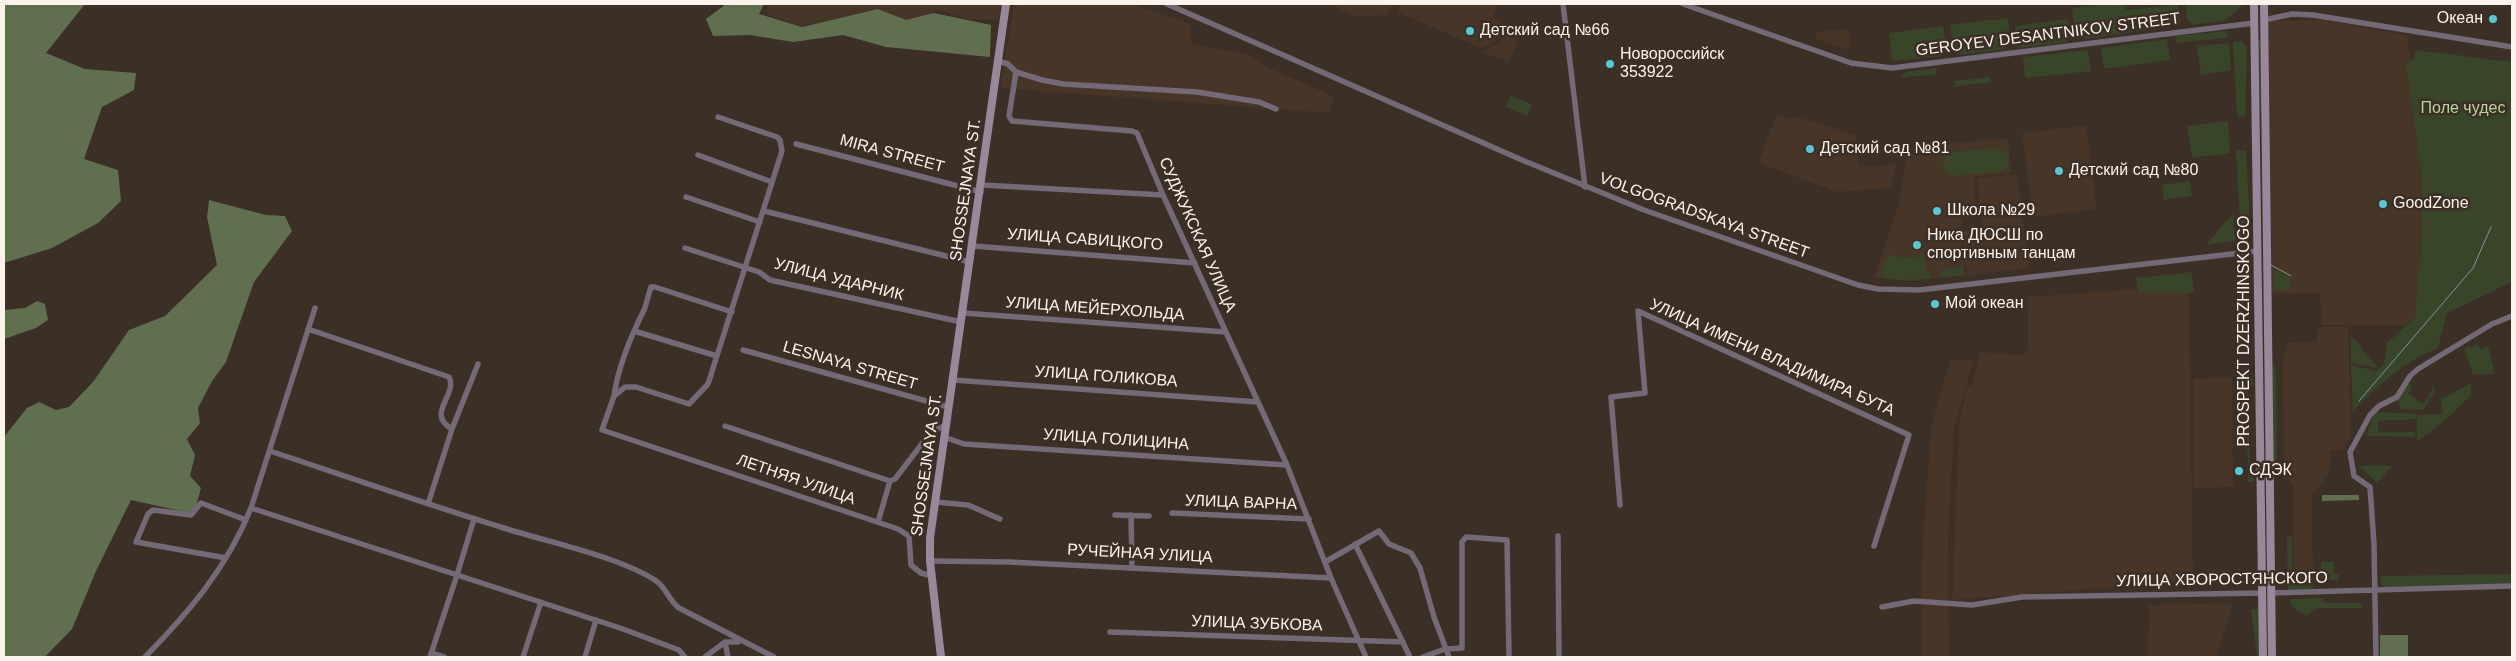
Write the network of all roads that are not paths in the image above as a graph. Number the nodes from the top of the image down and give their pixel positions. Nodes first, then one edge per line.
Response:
1 (1006, 4) edge
2 (1167, 4) edge
3 (1563, 4) edge
4 (1683, 4) edge
5 (2254, 4) edge
6 (2264, 4) edge
7 (2264, 20) junction
8 (2254, 23) junction
9 (2512, 47) edge
10 (998, 61) junction
11 (1016, 72) junction
12 (1276, 109) dead end
13 (718, 118) dead end
14 (796, 144) dead end
15 (698, 155) dead end
16 (772, 182) junction
17 (1585, 187) junction
18 (981, 188) junction
19 (1163, 196) junction
20 (686, 197) dead end
21 (764, 211) junction
22 (760, 222) junction
23 (973, 246) junction
24 (684, 248) dead end
25 (2262, 251) junction
26 (970, 262) junction
27 (1195, 263) junction
28 (746, 269) junction
29 (315, 308) dead end
30 (732, 312) junction
31 (963, 313) junction
32 (2512, 316) edge
33 (961, 322) junction
34 (308, 329) junction
35 (634, 331) junction
36 (1226, 332) junction
37 (743, 350) dead end
38 (717, 356) junction
39 (478, 364) dead end
40 (953, 380) junction
41 (614, 396) junction
42 (1258, 402) junction
43 (948, 408) junction
44 (946, 424) junction
45 (725, 426) dead end
46 (452, 429) junction
47 (944, 437) junction
48 (270, 450) junction
49 (1287, 465) junction
50 (890, 481) junction
51 (936, 502) junction
52 (428, 504) junction
53 (1620, 506) dead end
54 (250, 508) junction
55 (1172, 514) dead end
56 (1115, 515) dead end
57 (1131, 515) junction
58 (1149, 516) dead end
59 (474, 519) junction
60 (1000, 519) dead end
61 (1309, 519) junction
62 (246, 520) junction
63 (878, 522) junction
64 (1558, 536) dead end
65 (1355, 544) junction
66 (1874, 546) dead end
67 (226, 558) junction
68 (930, 561) junction
69 (1325, 562) junction
70 (1132, 567) junction
71 (457, 576) junction
72 (932, 576) junction
73 (1331, 578) junction
74 (2512, 586) edge
75 (2376, 590) junction
76 (2266, 593) junction
77 (541, 602) junction
78 (1882, 607) dead end
79 (596, 620) junction
80 (1110, 632) dead end
81 (725, 642) junction
82 (740, 642) junction
83 (1359, 642) junction
84 (1403, 642) junction
85 (1445, 649) junction
86 (431, 655) edge
87 (145, 657) edge
88 (444, 657) edge
89 (524, 657) edge
90 (585, 657) edge
91 (685, 657) edge
92 (705, 657) edge
93 (728, 657) edge
94 (772, 657) edge
95 (941, 657) edge
96 (1366, 657) edge
97 (1410, 657) edge
98 (1423, 657) edge
99 (1448, 657) edge
100 (1509, 657) edge
101 (1559, 657) edge
102 (2262, 657) edge
103 (2272, 657) edge
104 (2376, 657) edge

1 - 10 street, SHOSSEJNAYA ST.
2 - 17 street, VOLGOGRADSKAYA STREET
3 - 17 street
4 - 8 street, GEROYEV DESANTNIKOV STREET
5 - 8 street, PROSPEKT DZERZHINSKOGO
6 - 7 street, PROSPEKT DZERZHINSKOGO
7 - 8 street, GEROYEV DESANTNIKOV STREET
7 - 9 street, GEROYEV DESANTNIKOV STREET
7 - 25 street, PROSPEKT DZERZHINSKOGO
8 - 25 street, PROSPEKT DZERZHINSKOGO
10 - 11 street
10 - 18 street, SHOSSEJNAYA ST.
11 - 12 street
11 - 19 street, СУДЖУКСКАЯ УЛИЦА
13 - 16 street
14 - 18 street, MIRA STREET
15 - 16 street
16 - 21 street
17 - 25 street, VOLGOGRADSKAYA STREET
18 - 19 street, MIRA STREET
18 - 23 street, SHOSSEJNAYA ST.
19 - 27 street, СУДЖУКСКАЯ УЛИЦА
20 - 22 street
21 - 22 street
21 - 26 street
22 - 28 street
23 - 26 street, SHOSSEJNAYA ST.
23 - 27 street, УЛИЦА САВИЦКОГО
24 - 28 street, УЛИЦА УДАРНИК
25 - 76 street, PROSPEKT DZERZHINSKOGO
26 - 31 street, SHOSSEJNAYA ST.
27 - 36 street, СУДЖУКСКАЯ УЛИЦА
28 - 30 street
28 - 33 street, УЛИЦА УДАРНИК
29 - 34 street
30 - 35 street
30 - 38 street
31 - 33 street, SHOSSEJNAYA ST.
31 - 36 street, УЛИЦА МЕЙЕРХОЛЬДА
32 - 75 street
33 - 40 street, SHOSSEJNAYA ST.
34 - 46 street
34 - 48 street
35 - 38 street
35 - 41 street
36 - 42 street, СУДЖУКСКАЯ УЛИЦА
37 - 43 street, LESNAYA STREET
38 - 41 street
39 - 46 street
40 - 42 street, УЛИЦА ГОЛИКОВА
40 - 43 street, SHOSSEJNAYA ST.
41 - 63 street, ЛЕТНЯЯ УЛИЦА
42 - 49 street, СУДЖУКСКАЯ УЛИЦА
43 - 44 street, SHOSSEJNAYA ST.
44 - 47 street, SHOSSEJNAYA ST.
44 - 50 street
45 - 50 street
46 - 52 street
47 - 49 street, УЛИЦА ГОЛИЦИНА
47 - 51 street, SHOSSEJNAYA ST.
48 - 52 street
48 - 54 street
49 - 61 street, СУДЖУКСКАЯ УЛИЦА
50 - 63 street
51 - 60 street
51 - 68 street, SHOSSEJNAYA ST.
52 - 59 street
53 - 66 street, УЛИЦА ИМЕНИ ВЛАДИМИРА БУТА
54 - 62 street
54 - 71 street
55 - 61 street, УЛИЦА ВАРНА
56 - 57 street
57 - 58 street
57 - 70 street
59 - 71 street
59 - 82 street
61 - 69 street
62 - 67 street
62 - 67 street
63 - 72 street, ЛЕТНЯЯ УЛИЦА
64 - 101 street
65 - 69 street
65 - 84 street
65 - 85 street
67 - 87 street
68 - 70 street, РУЧЕЙНАЯ УЛИЦА
68 - 72 street, SHOSSEJNAYA ST.
69 - 73 street
70 - 73 street, РУЧЕЙНАЯ УЛИЦА
71 - 77 street
71 - 86 street
72 - 95 street, SHOSSEJNAYA ST.
73 - 83 street
74 - 75 street, УЛИЦА ХВОРОСТЯНСКОГО
75 - 76 street, УЛИЦА ХВОРОСТЯНСКОГО
75 - 104 street
76 - 78 street, УЛИЦА ХВОРОСТЯНСКОГО
76 - 102 street, PROSPEKT DZERZHINSKOGO
76 - 103 street, PROSPEKT DZERZHINSKOGO
77 - 79 street
77 - 89 street
79 - 90 street
79 - 91 street
80 - 83 street, УЛИЦА ЗУБКОВА
81 - 82 street
81 - 92 street
81 - 93 street
82 - 94 street
83 - 84 street, УЛИЦА ЗУБКОВА
83 - 96 street
84 - 97 street
85 - 98 street
85 - 99 street
85 - 100 street
86 - 88 street

